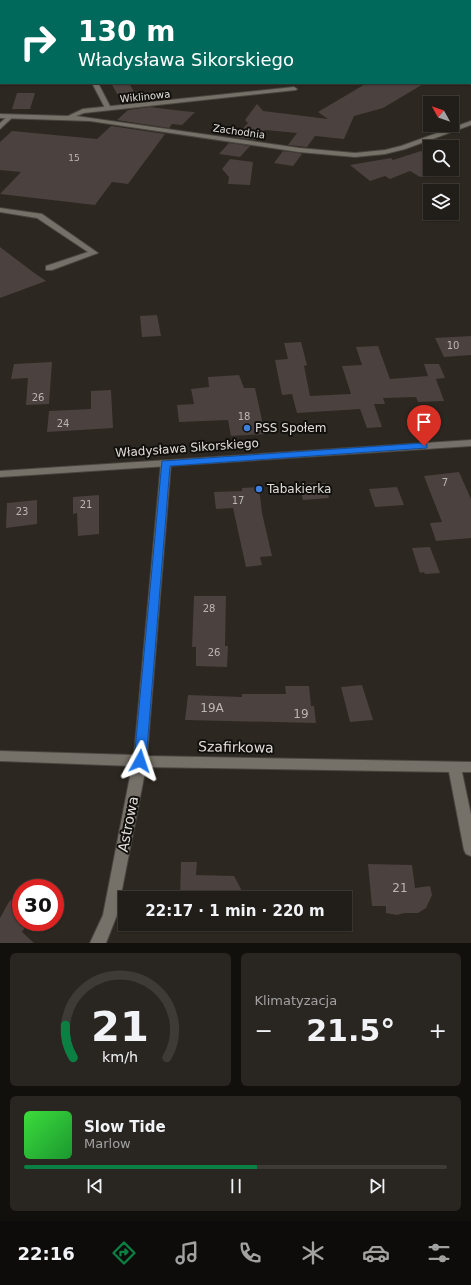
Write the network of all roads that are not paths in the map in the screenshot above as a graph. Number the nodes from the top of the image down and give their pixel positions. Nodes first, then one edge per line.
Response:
1 (96, 84) edge
2 (294, 89) dead end
3 (108, 108) junction
4 (0, 116) edge
5 (12, 116) junction
6 (70, 118) junction
7 (471, 123) edge
8 (0, 127) edge
9 (0, 210) edge
10 (48, 268) dead end
11 (471, 443) edge
12 (166, 463) junction
13 (0, 474) edge
14 (0, 756) edge
15 (140, 761) junction
16 (471, 767) edge
17 (455, 768) junction
18 (471, 850) edge
19 (98, 943) edge

1 - 3 street
2 - 3 street, Wiklinowa
3 - 6 street, Wiklinowa
4 - 5 street, Zachodnia
5 - 6 street, Zachodnia
5 - 8 street
6 - 7 street, Zachodnia
9 - 10 street
11 - 12 street, Władysława Sikorskiego
12 - 13 street, Władysława Sikorskiego
12 - 15 street, Astrowa
14 - 15 street, Szafirkowa
15 - 17 street, Szafirkowa
15 - 19 street, Astrowa
16 - 17 street, Szafirkowa
17 - 18 street

